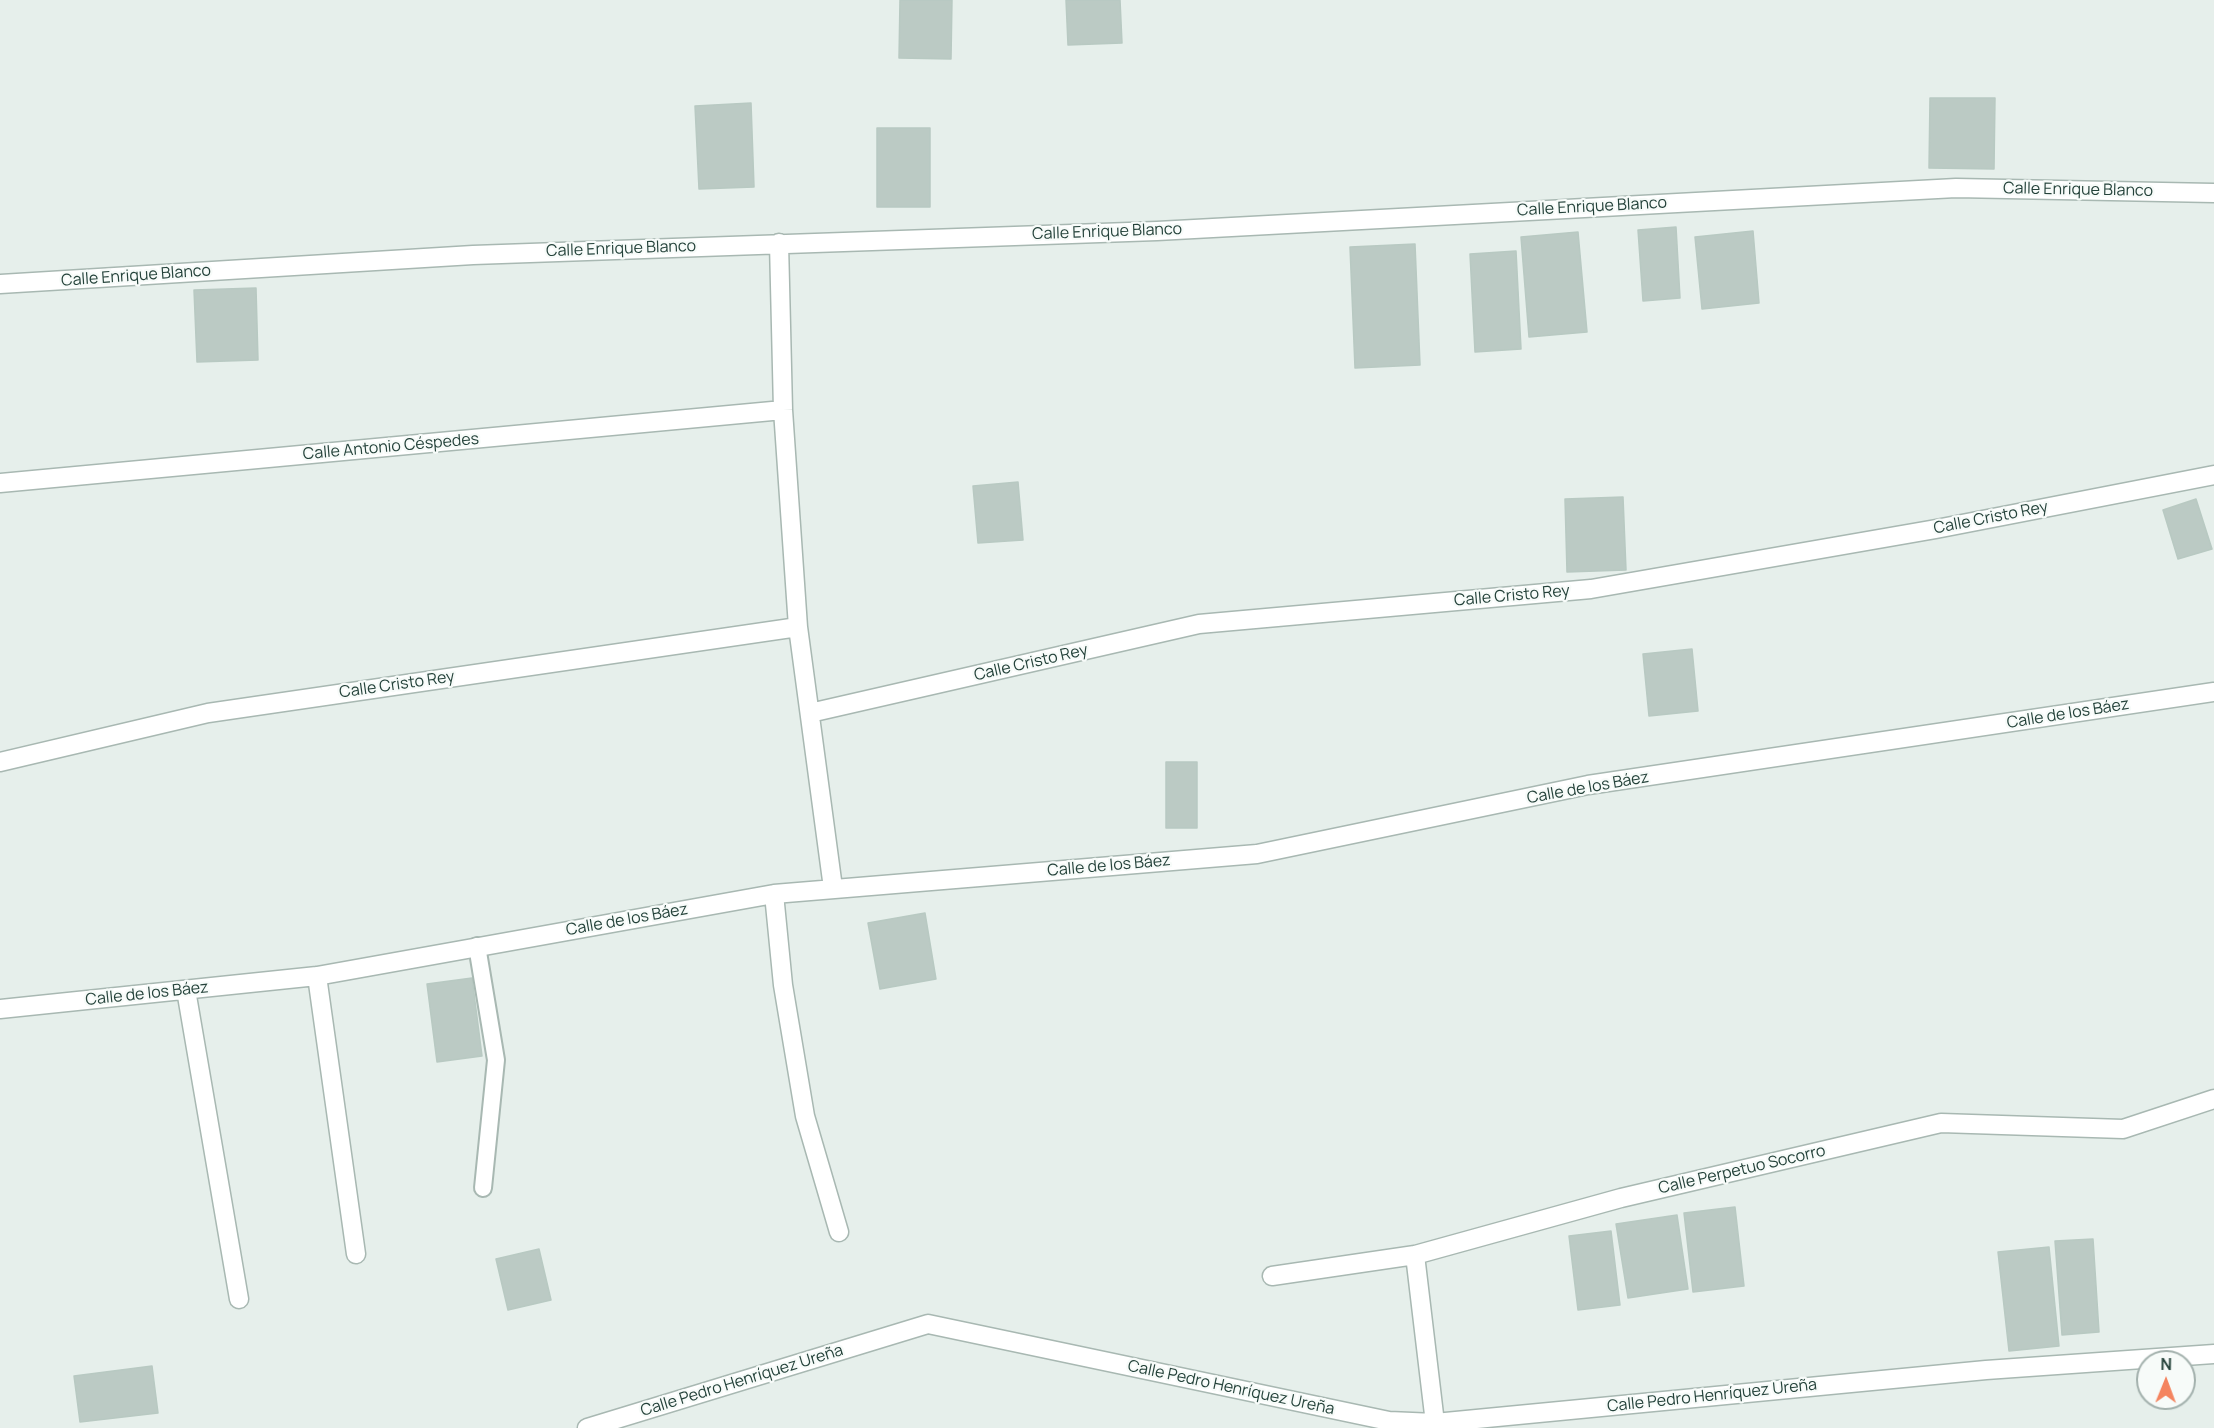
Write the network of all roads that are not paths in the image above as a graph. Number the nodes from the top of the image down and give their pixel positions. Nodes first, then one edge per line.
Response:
1 (2214, 193) edge
2 (779, 243) junction
3 (0, 284) edge
4 (783, 410) junction
5 (2214, 475) edge
6 (0, 483) edge
7 (798, 627) junction
8 (2214, 692) edge
9 (810, 713) junction
10 (0, 762) edge
11 (833, 888) junction
12 (774, 894) junction
13 (477, 946) junction
14 (317, 976) junction
15 (186, 990) junction
16 (0, 1009) edge
17 (2214, 1100) edge
18 (483, 1188) dead end
19 (839, 1232) dead end
20 (356, 1254) dead end
21 (1415, 1256) junction
22 (1272, 1276) dead end
23 (239, 1299) dead end
24 (2214, 1354) edge
25 (1435, 1423) junction
26 (588, 1428) edge

1 - 2 street, Calle Enrique Blanco
2 - 3 street, Calle Enrique Blanco
2 - 4 street
4 - 6 street, Calle Antonio Céspedes
4 - 7 street
5 - 9 street, Calle Cristo Rey
7 - 9 street
7 - 10 street, Calle Cristo Rey
8 - 11 street, Calle de los Báez
9 - 11 street
11 - 12 street, Calle de los Báez
12 - 13 street, Calle de los Báez
12 - 19 street
13 - 14 street, Calle de los Báez
13 - 18 lane
14 - 15 street, Calle de los Báez
14 - 20 street
15 - 16 street, Calle de los Báez
15 - 23 street
17 - 21 street, Calle Perpetuo Socorro
21 - 22 street, Calle Perpetuo Socorro
21 - 25 street
24 - 25 street, Calle Pedro Henríquez Ureña
25 - 26 street, Calle Pedro Henríquez Ureña

